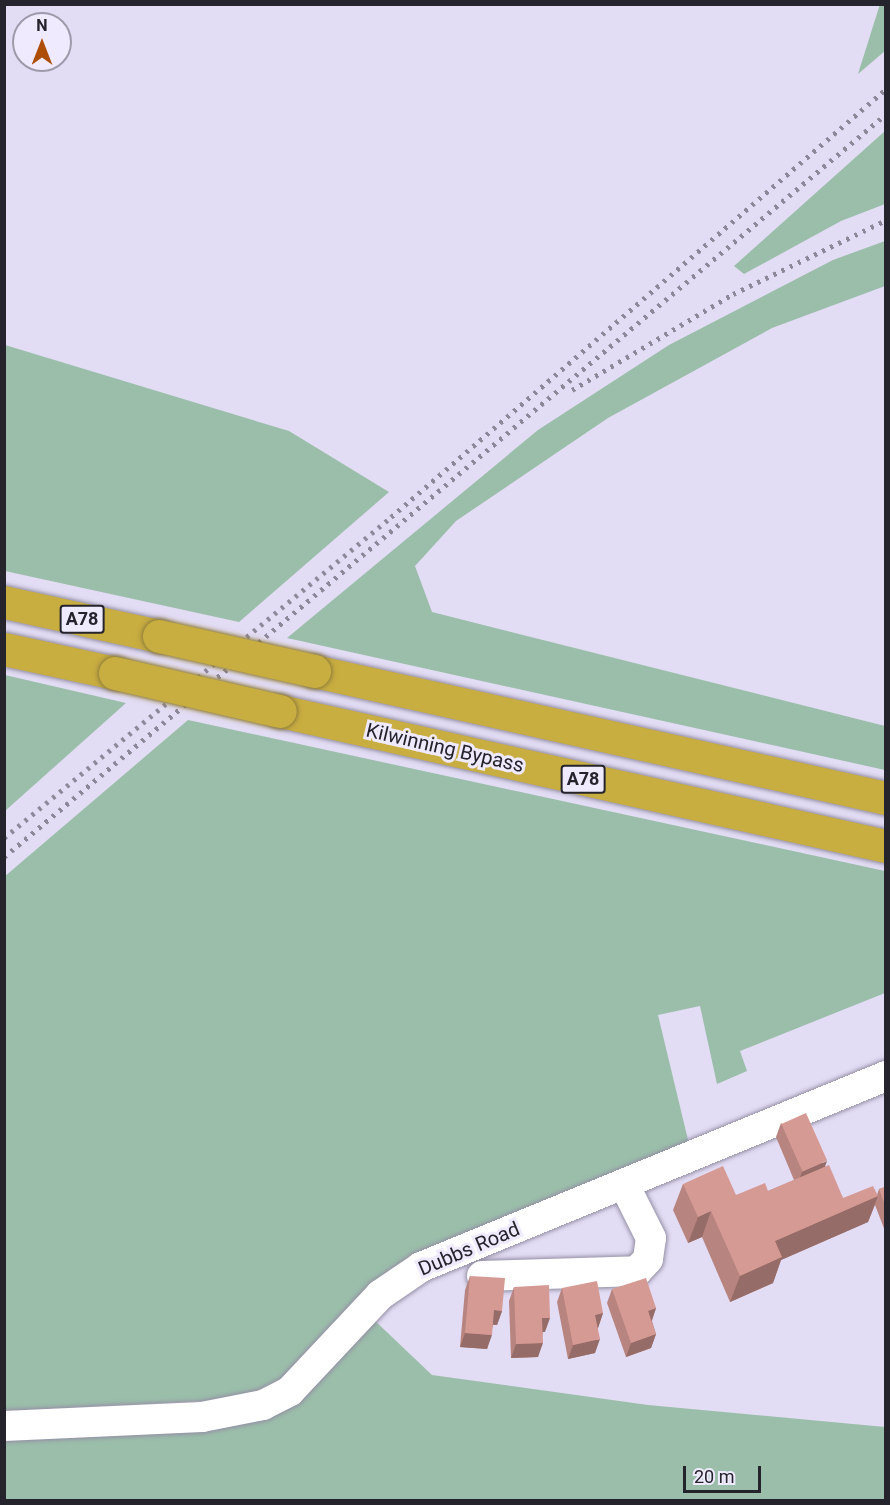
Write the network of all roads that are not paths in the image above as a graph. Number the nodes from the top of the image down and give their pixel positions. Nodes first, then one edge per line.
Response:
1 (4, 603) edge
2 (4, 649) edge
3 (885, 798) edge
4 (885, 846) edge
5 (885, 1076) edge
6 (624, 1184) junction
7 (482, 1276) edge
8 (4, 1426) edge

1 - 3 highway, A78, bridge
2 - 4 highway, Kilwinning Bypass / A78, bridge
5 - 6 street, Dubbs Road
6 - 7 street
6 - 8 street, Dubbs Road

